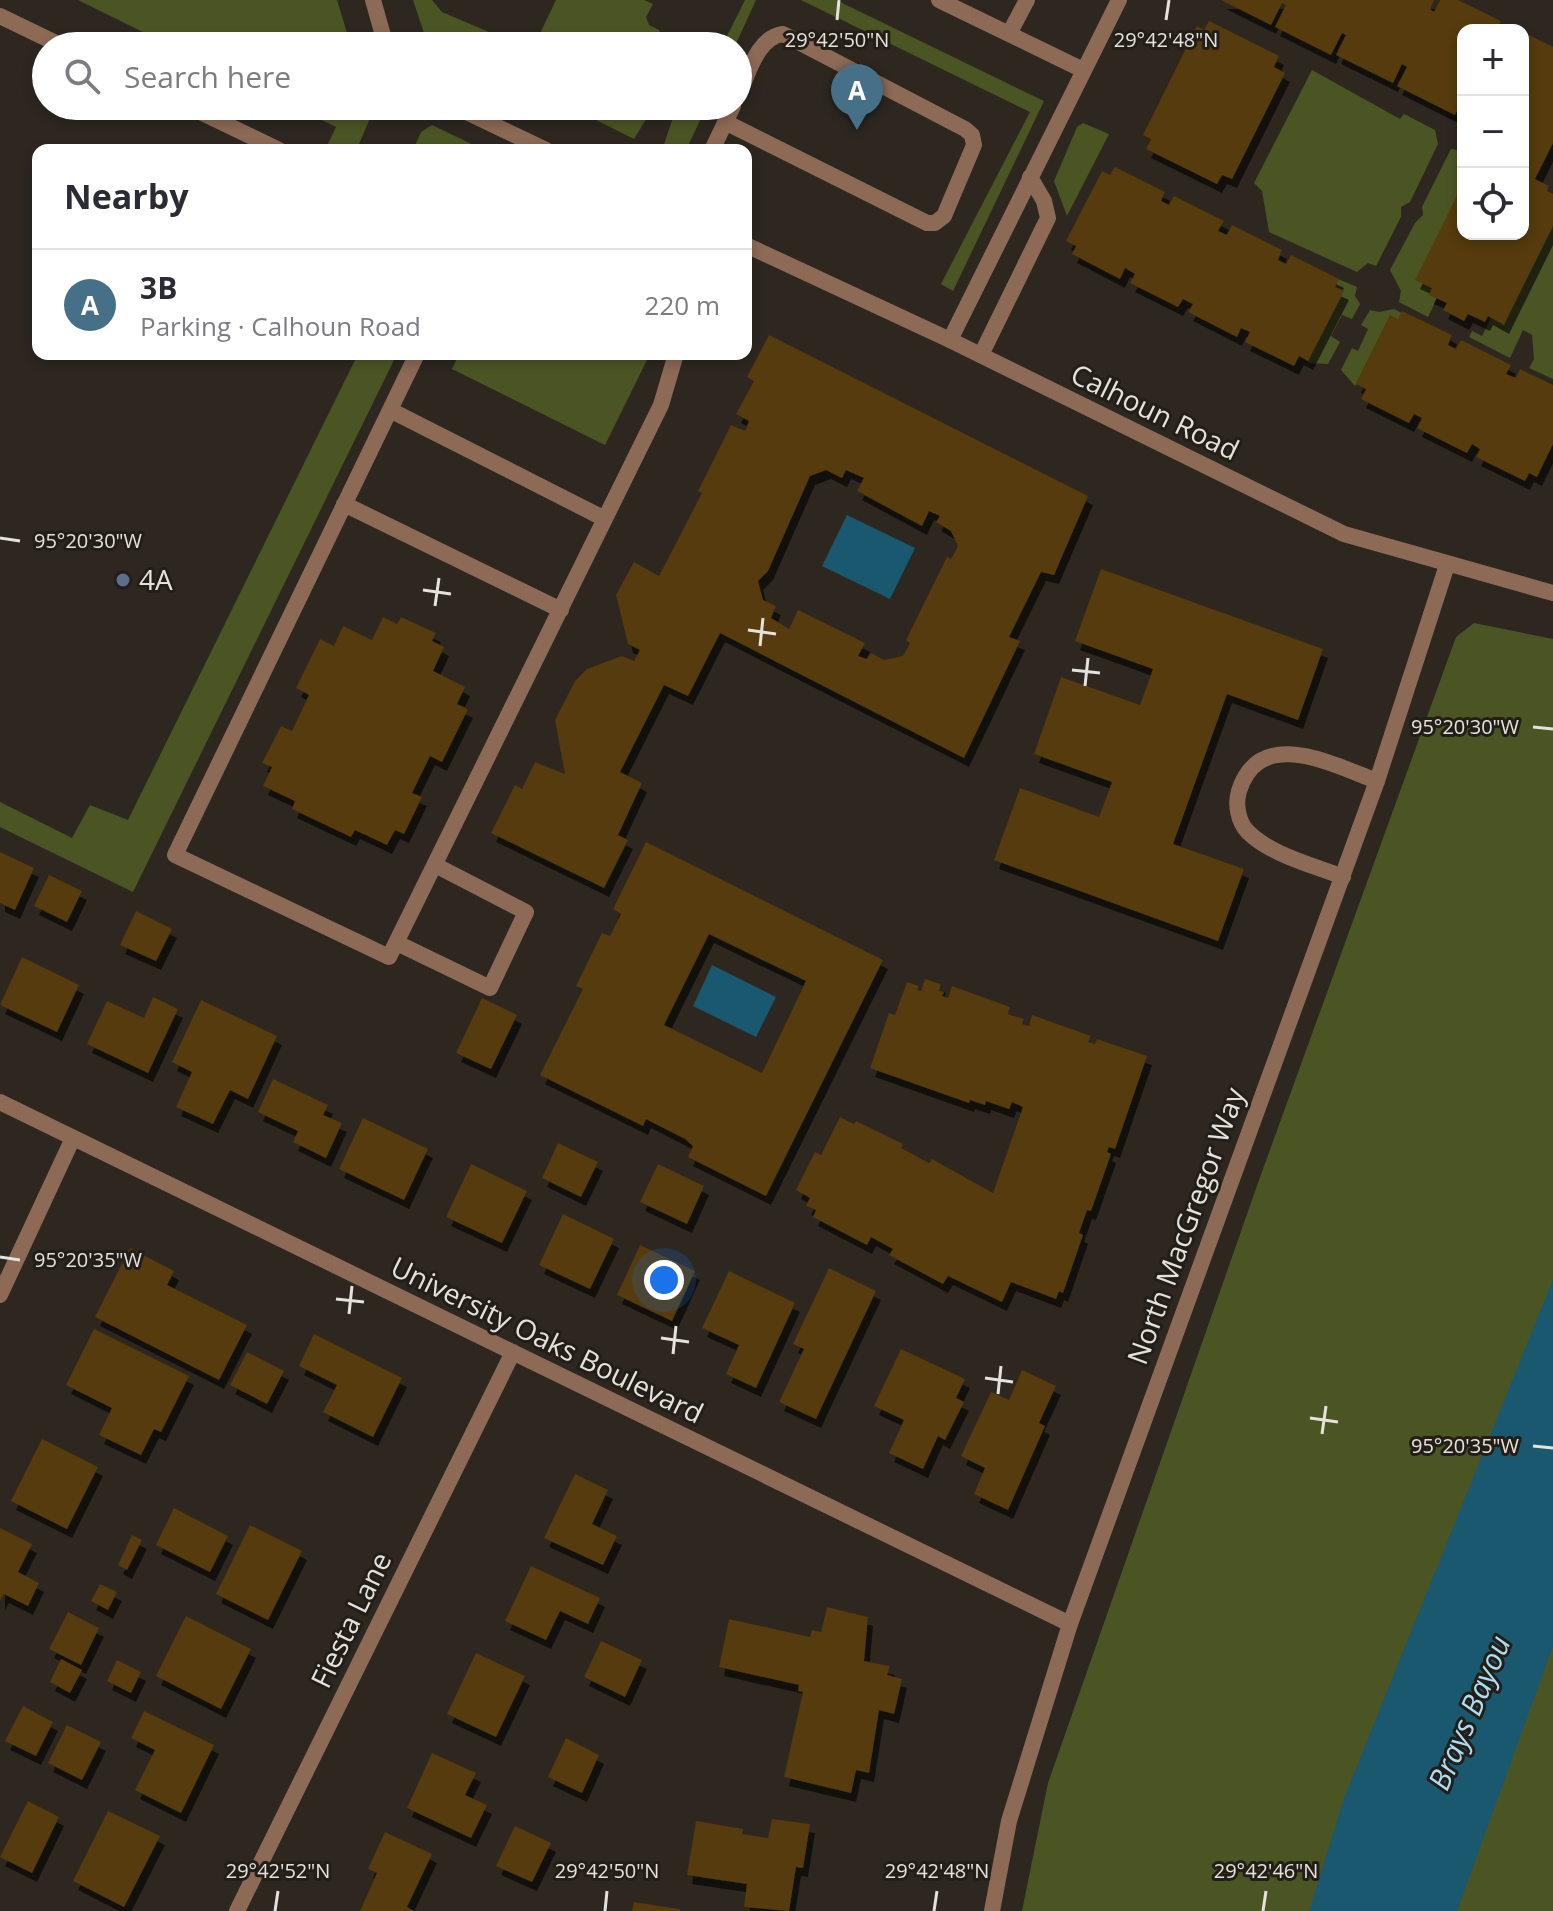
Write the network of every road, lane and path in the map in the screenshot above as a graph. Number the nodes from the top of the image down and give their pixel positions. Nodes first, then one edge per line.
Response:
1 (373, 0) edge
2 (939, 0) edge
3 (1027, 0) edge
4 (1119, 0) edge
5 (0, 16) edge
6 (33, 32) edge
7 (382, 32) edge
8 (1009, 34) junction
9 (752, 67) edge
10 (1083, 70) junction
11 (217, 120) edge
12 (482, 120) edge
13 (725, 122) joint
14 (267, 144) edge
15 (530, 144) edge
16 (715, 144) edge
17 (1030, 177) junction
18 (752, 248) edge
19 (950, 340) junction
20 (981, 355) junction
21 (414, 360) edge
22 (674, 360) edge
23 (390, 410) junction
24 (344, 504) junction
25 (605, 519) junction
26 (1447, 565) junction
27 (1553, 593) edge
28 (561, 610) junction
29 (1377, 781) junction
30 (435, 865) junction
31 (1343, 877) junction
32 (397, 943) junction
33 (0, 1102) edge
34 (73, 1138) junction
35 (0, 1295) edge
36 (513, 1352) junction
37 (1070, 1624) junction
38 (237, 1911) edge
39 (992, 1911) edge

1 - 7 street
2 - 8 street
3 - 8 street
4 - 10 street
5 - 6 street
8 - 10 street
9 - 13 street
10 - 17 street
11 - 14 street
12 - 15 street
13 - 16 street
17 - 19 street
17 - 20 street
18 - 19 street, Calhoun Road
19 - 20 street, Calhoun Road
20 - 26 street, Calhoun Road
21 - 23 street
22 - 25 street
23 - 24 street
23 - 25 street
24 - 28 street
24 - 32 street
25 - 28 street
26 - 27 street, Calhoun Road
26 - 29 street, North MacGregor Way
28 - 30 street
29 - 31 street, North MacGregor Way
29 - 31 street
30 - 32 street
30 - 32 street
31 - 37 street, North MacGregor Way
33 - 34 street, University Oaks Boulevard
34 - 35 street
34 - 36 street, University Oaks Boulevard
36 - 37 street, University Oaks Boulevard
36 - 38 street, Fiesta Lane
37 - 39 street, North MacGregor Way

